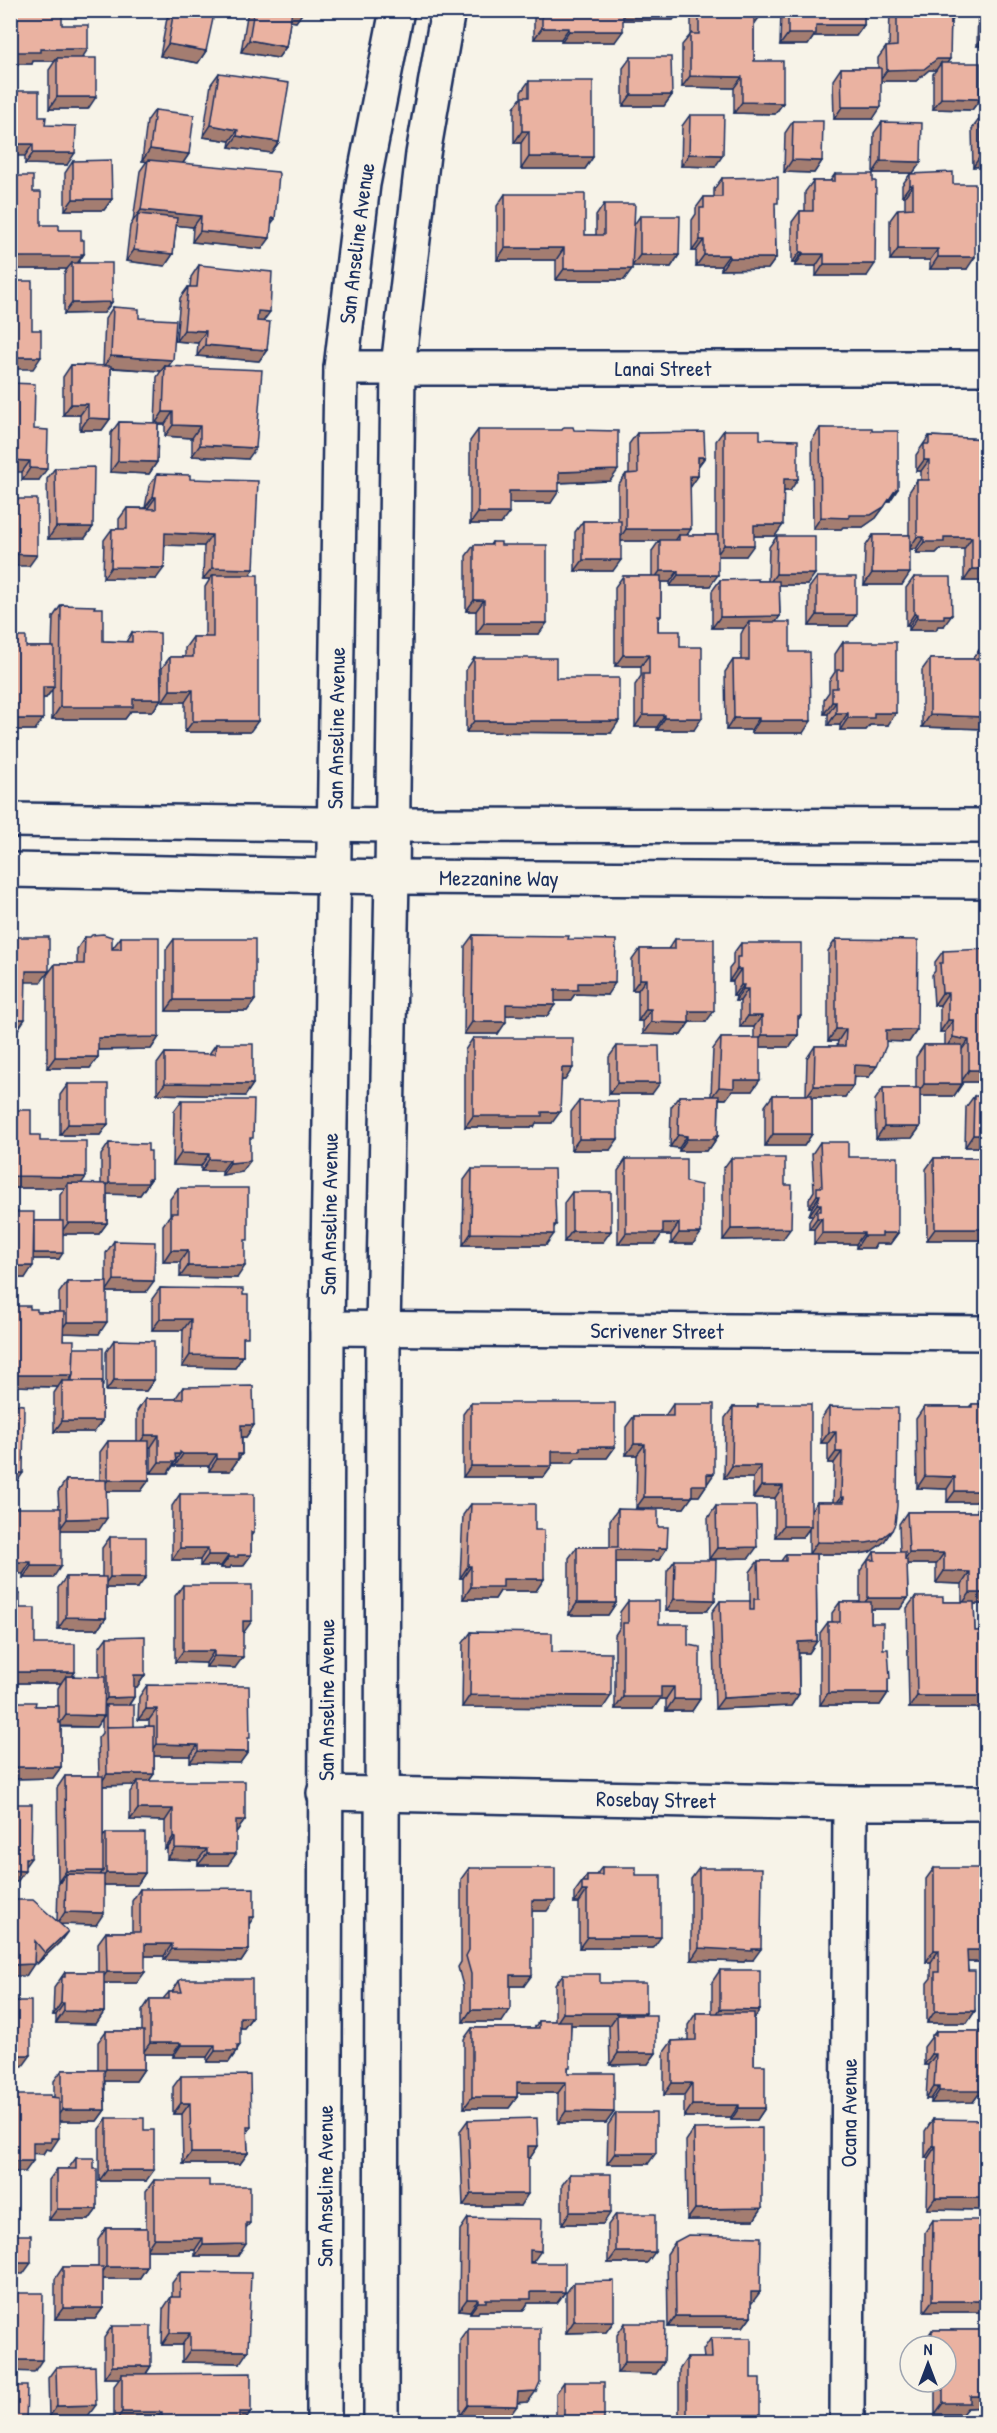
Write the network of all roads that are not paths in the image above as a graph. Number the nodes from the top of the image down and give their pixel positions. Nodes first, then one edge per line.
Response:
1 (397, 10) edge
2 (448, 10) edge
3 (398, 367) junction
4 (340, 368) junction
5 (987, 369) edge
6 (10, 820) edge
7 (334, 825) junction
8 (392, 825) junction
9 (987, 826) edge
10 (10, 870) edge
11 (333, 876) junction
12 (392, 877) junction
13 (987, 881) edge
14 (327, 1328) junction
15 (383, 1329) junction
16 (987, 1334) edge
17 (324, 1793) junction
18 (382, 1793) junction
19 (850, 1803) junction
20 (987, 1803) edge
21 (324, 2422) edge
22 (381, 2422) edge
23 (847, 2422) edge

1 - 4 street, San Anseline Avenue
2 - 3 street
3 - 4 street, Lanai Street
3 - 5 street, Lanai Street
3 - 8 street
4 - 7 street, San Anseline Avenue
6 - 7 street
7 - 8 street
7 - 11 street, San Anseline Avenue
8 - 9 street
8 - 12 street
10 - 11 street, Mezzanine Way
11 - 12 street, Mezzanine Way
11 - 14 street, San Anseline Avenue
12 - 13 street, Mezzanine Way
12 - 15 street
14 - 15 street, Scrivener Street
14 - 17 street, San Anseline Avenue
15 - 16 street, Scrivener Street
15 - 18 street
17 - 18 street, Rosebay Street
17 - 21 street, San Anseline Avenue
18 - 19 street, Rosebay Street
18 - 22 street
19 - 20 street, Rosebay Street
19 - 23 street, Ocana Avenue

